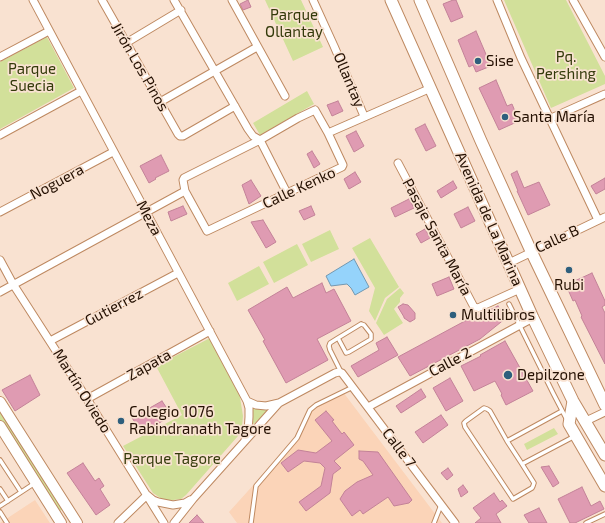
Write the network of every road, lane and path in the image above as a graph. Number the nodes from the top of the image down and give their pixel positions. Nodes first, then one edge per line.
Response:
1 (33, 0) edge
2 (102, 0) edge
3 (174, 0) edge
4 (232, 0) edge
5 (313, 0) edge
6 (392, 0) edge
7 (420, 0) edge
8 (497, 0) edge
9 (573, 0) edge
10 (181, 10) junction
11 (49, 31) junction
12 (126, 42) junction
13 (257, 47) junction
14 (0, 57) edge
15 (605, 57) edge
16 (215, 71) junction
17 (430, 88) junction
18 (81, 91) junction
19 (605, 94) edge
20 (284, 96) dead end
21 (160, 102) junction
22 (235, 106) junction
23 (364, 116) junction
24 (549, 119) junction
25 (328, 133) junction
26 (0, 135) edge
27 (260, 140) junction
28 (114, 152) junction
29 (398, 163) dead end
30 (185, 192) junction
31 (287, 193) junction
32 (0, 212) edge
33 (146, 212) junction
34 (605, 217) edge
35 (598, 220) junction
36 (531, 251) junction
37 (0, 260) edge
38 (508, 262) junction
39 (178, 273) junction
40 (13, 284) junction
41 (520, 289) junction
42 (0, 292) edge
43 (509, 304) dead end
44 (533, 318) junction
45 (519, 325) junction
46 (210, 331) junction
47 (338, 338) junction
48 (50, 341) junction
49 (342, 373) junction
50 (353, 387) junction
51 (87, 399) junction
52 (247, 401) junction
53 (573, 401) junction
54 (0, 402) edge
55 (279, 403) junction
56 (605, 405) edge
57 (368, 407) junction
58 (562, 410) junction
59 (605, 412) edge
60 (586, 421) junction
61 (569, 424) junction
62 (0, 426) edge
63 (575, 436) junction
64 (245, 440) junction
65 (507, 441) junction
66 (605, 455) edge
67 (0, 460) edge
68 (522, 464) junction
69 (36, 482) junction
70 (605, 486) edge
71 (0, 489) edge
72 (21, 492) junction
73 (147, 495) junction
74 (193, 499) junction
75 (8, 501) junction
76 (441, 504) junction
77 (0, 506) edge
78 (0, 512) edge
79 (70, 512) junction
80 (605, 515) edge
81 (60, 521) edge
82 (8, 523) edge
83 (77, 523) edge
84 (118, 523) edge
85 (164, 523) edge
86 (174, 523) edge
87 (251, 523) edge
88 (434, 523) edge
89 (456, 523) edge
90 (586, 523) edge

1 - 11 street, Meza
2 - 12 street, Jirón Los Pinos
3 - 10 street
4 - 13 street
5 - 23 street, Ollantay
6 - 17 main road, Avenida de La Marina
7 - 36 main road, Avenida de La Marina
8 - 24 street
9 - 15 street
10 - 12 street
10 - 16 street
11 - 14 street
11 - 18 street, Meza
12 - 21 street, Jirón Los Pinos
13 - 16 street
13 - 20 street
16 - 21 street
16 - 22 street
17 - 23 street
17 - 38 main road, Avenida de La Marina
18 - 26 street
18 - 28 street, Meza
19 - 24 street
21 - 22 street, Jirón Los Pinos
22 - 27 street
23 - 25 street
24 - 35 street
25 - 27 street
25 - 31 street, Calle Kenko
27 - 30 street
27 - 31 street
28 - 32 street, Noguera
28 - 33 street, Meza
29 - 41 street, Pasaje Santa María
30 - 31 street, Calle Kenko
30 - 33 street
33 - 39 street, Meza
33 - 40 street
34 - 35 street, Calle B
35 - 36 street, Calle B
36 - 38 street, Calle B
36 - 56 main road, Avenida de La Marina
37 - 40 street, Martín Oviedo
38 - 41 main road, Avenida de La Marina
39 - 46 street, Meza
39 - 48 street, Gutierrez
40 - 42 street
40 - 48 street, Martín Oviedo
41 - 44 main road, Avenida de La Marina
43 - 45 lane
44 - 45 street, Calle 2
44 - 53 main road, Avenida de La Marina
45 - 57 street, Calle 2
45 - 58 lane
46 - 51 street, Zapata
46 - 52 street, Meza
47 - 47 lane
47 - 49 lane
48 - 51 street, Martín Oviedo
49 - 50 street, Calle 7
49 - 55 street
50 - 57 street, Calle 7
50 - 87 lane
51 - 73 street, Martín Oviedo
52 - 55 street
52 - 64 street, Meza
53 - 60 main road, Avenida de La Marina
53 - 61 main road
54 - 79 main road
55 - 64 street
57 - 76 street, Calle 7
58 - 61 lane
58 - 65 lane
59 - 60 street
60 - 66 main road, Avenida de La Marina
61 - 63 main road
62 - 69 main road
63 - 68 lane
63 - 70 main road
64 - 74 street
65 - 68 lane
65 - 68 lane
67 - 72 lane
69 - 72 lane
69 - 81 main road
71 - 75 lane
72 - 75 lane
73 - 74 street
73 - 84 street
73 - 85 street, Martín Oviedo
74 - 86 street
75 - 77 lane
76 - 88 lane
76 - 89 street, Calle 7
78 - 82 lane
79 - 81 main road
79 - 83 main road
80 - 90 lane

